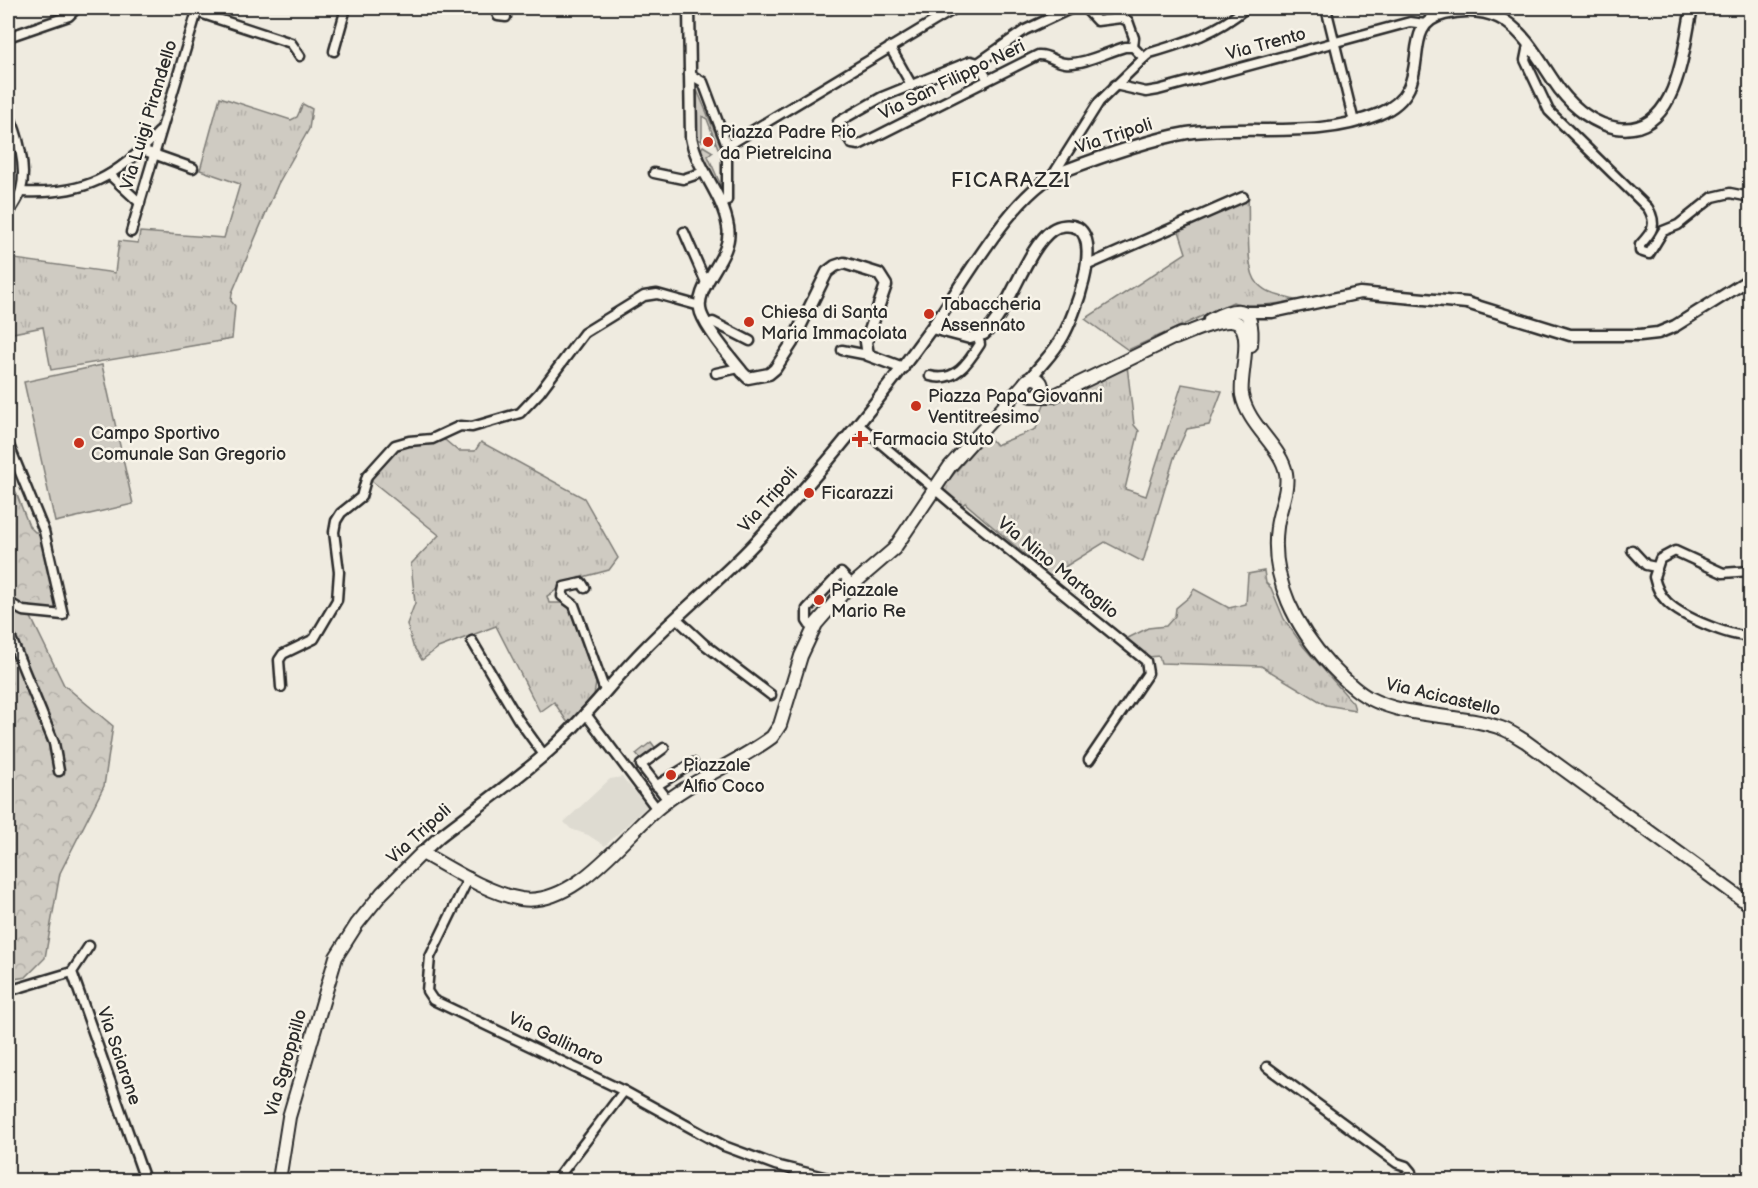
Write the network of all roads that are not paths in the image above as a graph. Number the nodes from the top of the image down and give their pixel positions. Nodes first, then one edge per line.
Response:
1 (77, 8) edge
2 (346, 8) edge
3 (495, 8) edge
4 (690, 8) edge
5 (956, 8) edge
6 (1072, 8) edge
7 (1085, 8) edge
8 (1246, 8) edge
9 (1326, 8) edge
10 (1692, 8) edge
11 (198, 10) edge
12 (1429, 16) edge
13 (506, 17) dead end
14 (8, 37) edge
15 (1334, 42) junction
16 (1528, 45) junction
17 (890, 47) junction
18 (1133, 47) junction
19 (334, 51) dead end
20 (300, 56) dead end
21 (1144, 58) junction
22 (978, 63) junction
23 (689, 74) junction
24 (988, 80) junction
25 (1115, 85) junction
26 (912, 86) junction
27 (8, 114) edge
28 (1354, 122) junction
29 (161, 129) junction
30 (726, 146) junction
31 (142, 150) junction
32 (154, 155) junction
33 (194, 168) dead end
34 (704, 172) junction
35 (654, 173) dead end
36 (111, 176) junction
37 (1053, 176) junction
38 (21, 192) junction
39 (1243, 196) dead end
40 (1750, 196) edge
41 (728, 200) dead end
42 (140, 204) junction
43 (8, 215) edge
44 (684, 231) dead end
45 (131, 232) dead end
46 (1088, 265) junction
47 (1750, 279) edge
48 (707, 285) junction
49 (700, 306) junction
50 (1247, 316) junction
51 (708, 324) junction
52 (932, 328) junction
53 (1190, 333) junction
54 (978, 337) junction
55 (1175, 338) junction
56 (750, 341) dead end
57 (842, 350) dead end
58 (868, 355) junction
59 (739, 368) junction
60 (903, 369) junction
61 (716, 372) dead end
62 (1242, 374) junction
63 (930, 376) dead end
64 (1031, 388) junction
65 (859, 425) junction
66 (8, 443) edge
67 (934, 488) junction
68 (1632, 550) dead end
69 (1656, 567) junction
70 (1750, 571) edge
71 (585, 588) dead end
72 (8, 602) edge
73 (676, 618) junction
74 (8, 631) edge
75 (1750, 636) edge
76 (472, 641) dead end
77 (280, 687) dead end
78 (605, 691) junction
79 (771, 695) dead end
80 (585, 713) junction
81 (664, 748) dead end
82 (544, 755) junction
83 (1089, 760) dead end
84 (693, 763) dead end
85 (59, 771) dead end
86 (656, 786) junction
87 (668, 800) junction
88 (657, 809) junction
89 (422, 853) junction
90 (469, 877) junction
91 (1750, 905) edge
92 (89, 946) dead end
93 (336, 957) joint
94 (72, 972) junction
95 (8, 991) edge
96 (1267, 1067) dead end
97 (624, 1091) junction
98 (145, 1180) edge
99 (279, 1180) edge
100 (556, 1180) edge
101 (836, 1180) edge
102 (1400, 1180) edge

1 - 14 street
2 - 19 street
3 - 13 street
4 - 23 street
5 - 17 street
6 - 22 street
7 - 18 street
8 - 21 street
9 - 15 street
10 - 16 street
11 - 20 street
11 - 29 street, Via Luigi Pirandello
12 - 15 street, Via Trento
12 - 16 street
12 - 28 street, Via Tripoli
15 - 25 street, Via Trento
15 - 28 street
16 - 40 street
17 - 26 street
17 - 30 street
18 - 21 street
18 - 24 street, Via San Filippo Neri
21 - 25 street
22 - 24 street
22 - 26 street
23 - 30 street
23 - 34 street
24 - 26 street, Via San Filippo Neri
25 - 37 street
27 - 38 street
28 - 37 street, Via Tripoli
29 - 31 street
29 - 32 street, Via Luigi Pirandello
30 - 41 street
31 - 32 street
31 - 36 street
32 - 33 street
32 - 42 street, Via Luigi Pirandello
34 - 35 street
34 - 48 street
36 - 38 street
36 - 42 street
37 - 52 street, Via Tripoli
38 - 43 street
39 - 46 street
42 - 45 street, Via Luigi Pirandello
44 - 48 street
46 - 54 street
46 - 64 street
47 - 50 street
48 - 49 street
49 - 51 street
49 - 77 street
50 - 53 street
50 - 55 main road
50 - 62 main road
51 - 56 street
51 - 59 street
52 - 54 street
52 - 60 street, Via Tripoli
53 - 55 main road
53 - 62 main road
54 - 63 street
55 - 64 main road
57 - 58 street
58 - 59 street
58 - 60 street
59 - 61 street
60 - 65 street, Via Tripoli
62 - 91 main road, Via Acicastello
64 - 67 main road
65 - 67 street, Via Nino Martoglio
65 - 73 street, Via Tripoli
66 - 72 street
67 - 83 street, Via Nino Martoglio
67 - 87 main road
68 - 69 street
69 - 70 street
69 - 75 street
71 - 78 street
73 - 78 street, Via Tripoli
73 - 79 street
74 - 85 street
76 - 82 street
78 - 80 street, Via Tripoli
80 - 82 street, Via Tripoli
80 - 88 street
81 - 86 street
82 - 89 street, Via Tripoli
84 - 86 street
86 - 87 street
87 - 88 main road
88 - 90 main road
89 - 90 main road
89 - 93 main road, Via Tripoli
90 - 97 street, Via Gallinaro
92 - 94 street
93 - 99 main road, Via Sgroppillo
94 - 95 street
94 - 98 street, Via Sciarone
96 - 102 street
97 - 100 street
97 - 101 street, Via Gallinaro

